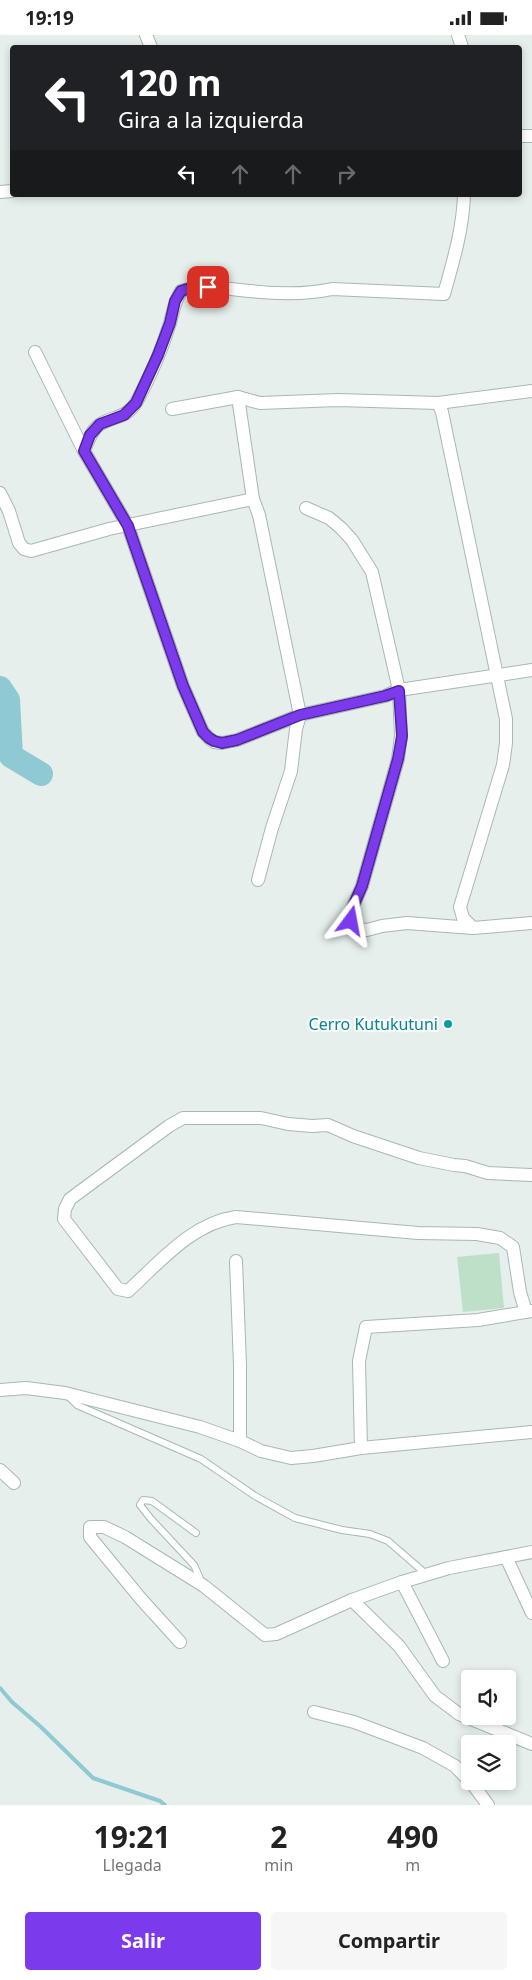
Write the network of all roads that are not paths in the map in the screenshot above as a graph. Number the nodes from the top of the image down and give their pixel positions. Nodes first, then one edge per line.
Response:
1 (464, 197) edge
2 (35, 351) dead end
3 (532, 391) edge
4 (238, 397) junction
5 (438, 403) junction
6 (172, 409) dead end
7 (84, 451) junction
8 (0, 493) edge
9 (253, 499) junction
10 (306, 508) dead end
11 (128, 526) junction
12 (532, 669) edge
13 (498, 675) junction
14 (399, 691) junction
15 (300, 715) junction
16 (258, 880) dead end
17 (532, 923) edge
18 (473, 928) junction
19 (532, 1175) edge
20 (236, 1261) dead end
21 (529, 1312) edge
22 (0, 1390) edge
23 (65, 1393) junction
24 (532, 1432) edge
25 (240, 1441) junction
26 (361, 1448) junction
27 (0, 1470) edge
28 (14, 1483) dead end
29 (196, 1533) dead end
30 (532, 1552) edge
31 (506, 1557) junction
32 (427, 1575) junction
33 (402, 1582) junction
34 (204, 1586) junction
35 (352, 1600) junction
36 (532, 1613) edge
37 (180, 1642) dead end
38 (443, 1661) dead end
39 (314, 1712) dead end
40 (532, 1744) edge
41 (488, 1805) edge

1 - 7 street
2 - 7 street
3 - 5 street
4 - 5 street
4 - 6 street
4 - 9 street
5 - 13 street
7 - 11 street
8 - 11 street
9 - 11 street
9 - 15 street
10 - 14 street
11 - 15 street
12 - 13 street
13 - 14 street
13 - 18 street
14 - 15 street
14 - 18 street
15 - 16 street
17 - 18 street
19 - 21 street
20 - 25 street
21 - 26 street
22 - 23 street
23 - 25 street
23 - 32 lane
24 - 26 street
25 - 26 street
27 - 28 street
29 - 34 lane
30 - 31 street
31 - 32 street
31 - 36 street
32 - 33 street
33 - 35 street
33 - 38 street
34 - 35 street
34 - 37 street
35 - 40 street
39 - 41 street

